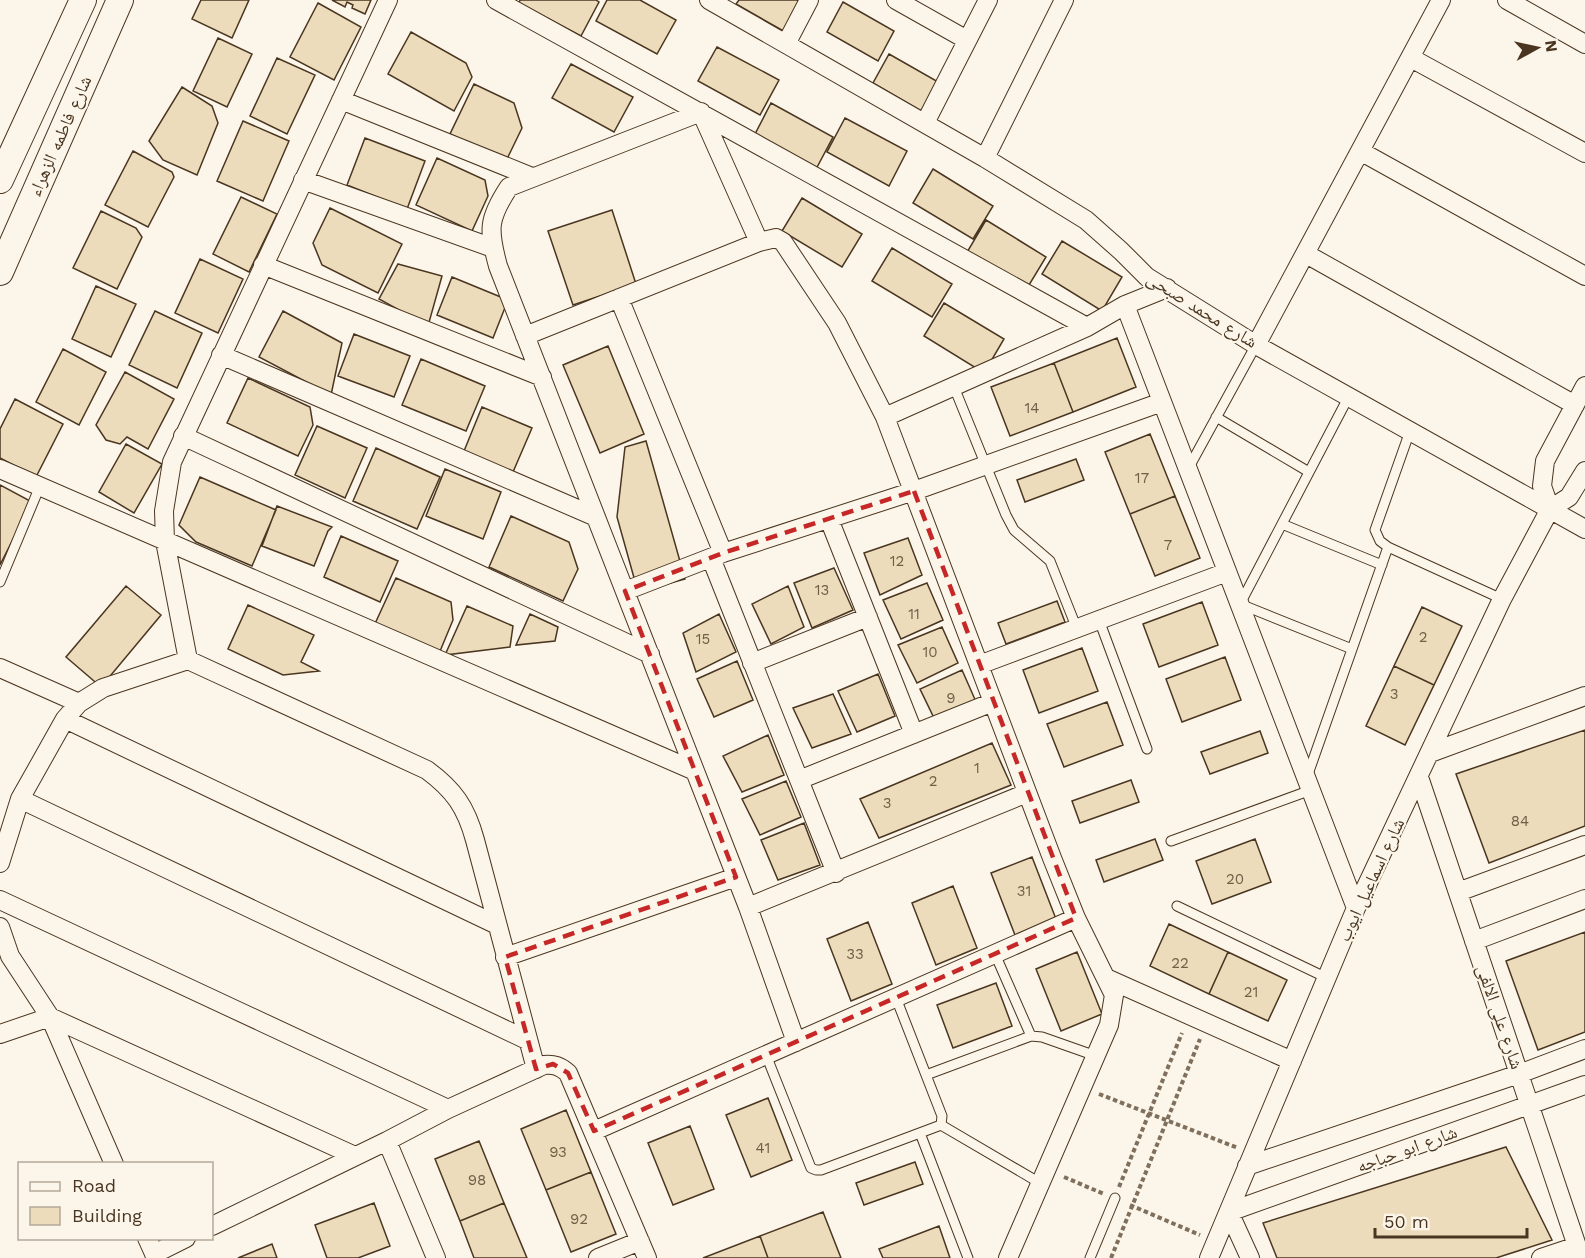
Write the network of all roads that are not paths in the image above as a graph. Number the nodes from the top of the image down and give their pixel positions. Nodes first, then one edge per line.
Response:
1 (83, 0) edge
2 (120, 0) edge
3 (388, 0) edge
4 (496, 0) edge
5 (709, 0) edge
6 (809, 0) edge
7 (896, 0) edge
8 (988, 0) edge
9 (1064, 0) edge
10 (1441, 0) edge
11 (1507, 0) edge
12 (967, 40) junction
13 (786, 44) junction
14 (1585, 44) edge
15 (1411, 58) junction
16 (341, 100) junction
17 (701, 112) junction
18 (925, 123) junction
19 (1360, 151) junction
20 (1585, 153) edge
21 (985, 158) junction
22 (532, 177) junction
23 (0, 179) edge
24 (303, 180) junction
25 (759, 242) junction
26 (493, 248) junction
27 (1306, 254) junction
28 (263, 265) junction
29 (0, 272) edge
30 (1585, 276) edge
31 (1167, 288) junction
32 (619, 298) junction
33 (1125, 305) junction
34 (1087, 327) junction
35 (525, 336) junction
36 (1256, 345) junction
37 (221, 356) junction
38 (542, 377) junction
39 (1585, 386) edge
40 (954, 387) junction
41 (1349, 396) junction
42 (1162, 402) junction
43 (1575, 405) junction
44 (885, 417) junction
45 (1216, 417) junction
46 (1410, 431) junction
47 (183, 436) junction
48 (987, 465) junction
49 (0, 469) edge
50 (1187, 471) junction
51 (1585, 471) edge
52 (1309, 472) junction
53 (40, 486) junction
54 (914, 491) junction
55 (1550, 509) junction
56 (596, 518) junction
57 (829, 519) junction
58 (1282, 524) junction
59 (1585, 529) edge
60 (165, 541) junction
61 (1388, 547) junction
62 (717, 556) junction
63 (1382, 565) junction
64 (1227, 572) junction
65 (0, 582) edge
66 (625, 591) junction
67 (1503, 599) junction
68 (1240, 604) junction
69 (868, 617) junction
70 (1099, 620) junction
71 (1077, 629) junction
72 (1352, 649) junction
73 (650, 654) junction
74 (188, 660) junction
75 (752, 663) junction
76 (979, 665) junction
77 (0, 668) edge
78 (1585, 696) edge
79 (993, 702) junction
80 (79, 704) junction
81 (65, 719) junction
82 (914, 734) junction
83 (1148, 749) dead end
84 (1430, 753) junction
85 (695, 771) junction
86 (1419, 777) junction
87 (799, 780) junction
88 (1309, 784) junction
89 (1027, 793) junction
90 (20, 799) junction
91 (1171, 841) dead end
92 (1585, 845) edge
93 (0, 864) edge
94 (836, 873) junction
95 (736, 877) junction
96 (1458, 892) junction
97 (1585, 899) edge
98 (0, 900) edge
99 (1177, 906) dead end
100 (748, 908) junction
101 (1356, 908) junction
102 (1076, 918) junction
103 (497, 925) junction
104 (0, 927) edge
105 (1474, 941) junction
106 (995, 954) junction
107 (506, 957) junction
108 (1106, 978) junction
109 (1327, 978) junction
110 (896, 998) junction
111 (50, 1017) junction
112 (0, 1034) edge
113 (1031, 1036) junction
114 (527, 1040) junction
115 (796, 1042) junction
116 (1585, 1049) edge
117 (766, 1055) junction
118 (1096, 1056) junction
119 (1292, 1061) junction
120 (536, 1069) junction
121 (1519, 1074) junction
122 (926, 1076) junction
123 (1585, 1084) edge
124 (1530, 1105) junction
125 (448, 1109) junction
126 (941, 1125) junction
127 (594, 1131) junction
128 (920, 1132) junction
129 (387, 1141) junction
130 (354, 1156) junction
131 (1250, 1160) junction
132 (113, 1162) edge
133 (1043, 1176) junction
134 (1115, 1198) road end
135 (1229, 1212) junction
136 (213, 1226) edge
137 (183, 1240) edge
138 (639, 1241) junction
139 (152, 1250) edge
140 (1213, 1250) edge
141 (1579, 1252) edge
142 (436, 1258) edge
143 (598, 1258) edge
144 (647, 1258) edge
145 (968, 1258) edge
146 (1008, 1258) edge
147 (1090, 1258) edge
148 (1250, 1258) edge
149 (1541, 1258) edge

1 - 23 street, شارع فاطمه الزهراء
2 - 29 street, شارع فاطمه الزهراء
3 - 16 street
4 - 17 street
5 - 13 street, شارع محمد صبحى
6 - 13 street
7 - 12 street
8 - 12 street
9 - 21 street
10 - 15 street
11 - 14 street
12 - 18 street
13 - 18 street, شارع محمد صبحى
15 - 19 street
15 - 20 street
16 - 22 street
16 - 24 street
17 - 22 street
17 - 25 street
17 - 34 street
18 - 21 street, شارع محمد صبحى
19 - 27 street
19 - 30 street
21 - 31 street, شارع محمد صبحى
22 - 26 street
24 - 26 street
24 - 28 street
25 - 32 street
25 - 44 street
26 - 35 street
27 - 36 street
27 - 43 street
28 - 37 street
28 - 38 street
31 - 33 street
31 - 36 street, شارع محمد صبحى
32 - 35 street
32 - 62 street
33 - 34 street
33 - 42 street
34 - 40 street
35 - 38 street
36 - 41 street, شارع محمد صبحى
36 - 45 lane
37 - 47 street
37 - 56 street
38 - 56 street
39 - 43 street
40 - 44 street
40 - 48 lane
41 - 46 street, شارع محمد صبحى
41 - 52 lane
42 - 48 street
42 - 50 street
43 - 55 street
44 - 54 street
45 - 50 lane
45 - 52 lane
46 - 55 street, شارع محمد صبحى
46 - 61 lane
47 - 60 street
47 - 73 street
48 - 54 street
48 - 71 lane
49 - 53 street
50 - 64 street
51 - 55 street
52 - 58 lane
53 - 60 street
53 - 65 lane
54 - 57 street
54 - 76 street
55 - 59 street, شارع محمد صبحى
55 - 67 street, شارع اسماعيل ايوب
56 - 66 street
57 - 62 street
57 - 69 street
58 - 63 lane
58 - 68 lane
60 - 74 street
60 - 85 street
61 - 63 lane
61 - 67 lane
62 - 66 street
62 - 75 street
63 - 72 lane
64 - 68 street
64 - 70 street
66 - 73 street
67 - 84 street, شارع اسماعيل ايوب
68 - 72 lane
68 - 88 street
69 - 75 street
69 - 82 street
70 - 71 street
70 - 83 lane
71 - 76 street
72 - 88 lane
73 - 85 street
74 - 80 street
74 - 103 street
75 - 87 street
76 - 79 street
77 - 80 street
78 - 84 street
79 - 82 street
79 - 89 street
80 - 81 street
81 - 90 street
81 - 103 street
82 - 87 street
84 - 86 street, شارع اسماعيل ايوب
85 - 95 street
86 - 96 street, شارع على الالفى
86 - 101 street, شارع اسماعيل ايوب
87 - 94 street
88 - 91 lane
88 - 101 street
89 - 94 street
89 - 102 street
90 - 93 street
90 - 114 street
92 - 96 street
94 - 100 street
95 - 100 street
95 - 107 street
96 - 105 street, شارع على الالفى
97 - 105 street
98 - 125 street
99 - 109 lane
100 - 115 street
101 - 109 street, شارع اسماعيل ايوب
102 - 106 street
102 - 108 street
103 - 107 street
104 - 111 street
105 - 121 street, شارع على الالفى
106 - 110 street
106 - 113 lane
107 - 114 street
108 - 118 street
108 - 119 street
109 - 119 street, شارع اسماعيل ايوب
110 - 115 street
110 - 122 lane
111 - 112 street
111 - 130 street
111 - 132 street
113 - 118 lane
113 - 122 lane
114 - 120 street
115 - 117 street
116 - 121 street, شارع ابو حباجه
117 - 127 street
117 - 128 lane
118 - 133 street
119 - 131 street, شارع اسماعيل ايوب
120 - 125 street
120 - 127 street
121 - 124 street, شارع على الالفى
121 - 131 street, شارع ابو حباجه
122 - 126 lane
123 - 124 street, شارع ابو حباجه
124 - 135 street, شارع ابو حباجه
124 - 141 street, شارع على الالفى
125 - 129 street
126 - 128 lane
126 - 133 lane
127 - 138 street
128 - 145 lane
129 - 130 street
129 - 142 street
130 - 136 street
131 - 135 street, شارع اسماعيل ايوب
133 - 146 street
134 - 147 lane
135 - 140 street, شارع اسماعيل ايوب
135 - 148 street
137 - 139 street
138 - 143 street
138 - 144 street
141 - 149 street

